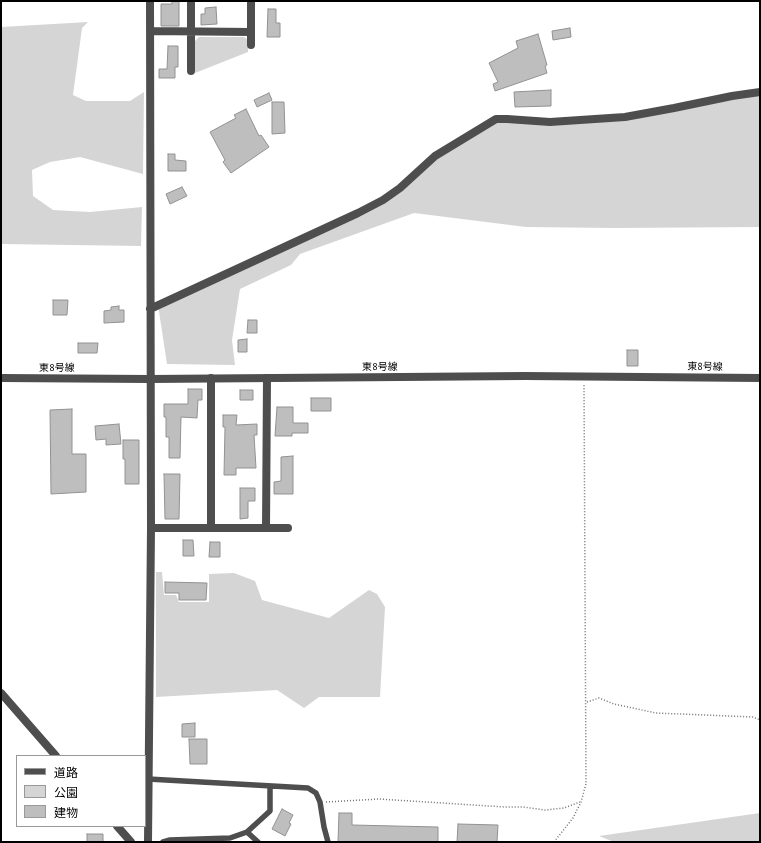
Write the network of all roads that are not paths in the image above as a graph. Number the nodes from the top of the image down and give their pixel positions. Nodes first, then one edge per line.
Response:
1 (150, 1) edge
2 (191, 1) edge
3 (251, 1) edge
4 (150, 31) junction
5 (191, 32) junction
6 (251, 32) junction
7 (250, 45) dead end
8 (191, 71) dead end
9 (760, 92) edge
10 (150, 309) junction
11 (1, 378) edge
12 (150, 378) junction
13 (211, 378) junction
14 (267, 378) junction
15 (760, 378) edge
16 (151, 528) junction
17 (211, 528) junction
18 (266, 528) junction
19 (288, 528) dead end
20 (1, 693) edge
21 (55, 755) edge
22 (148, 779) junction
23 (270, 786) junction
24 (118, 827) edge
25 (247, 832) junction
26 (199, 841) edge
27 (131, 842) edge
28 (148, 842) edge
29 (163, 842) edge
30 (258, 842) edge
31 (328, 842) edge

1 - 4 street
2 - 5 street
3 - 6 street
4 - 5 street
4 - 10 street
5 - 6 street
5 - 8 street
6 - 7 street
9 - 10 street
10 - 12 street
11 - 12 street, 東8号線
12 - 13 street, 東8号線
12 - 16 street
13 - 14 street, 東8号線
13 - 17 street
14 - 15 street, 東8号線
14 - 18 street
16 - 17 street
16 - 22 street
17 - 18 street
18 - 19 street
20 - 21 street
22 - 23 lane
22 - 28 street
23 - 25 lane
23 - 31 lane
24 - 27 street
25 - 26 lane
25 - 30 lane
26 - 29 lane

